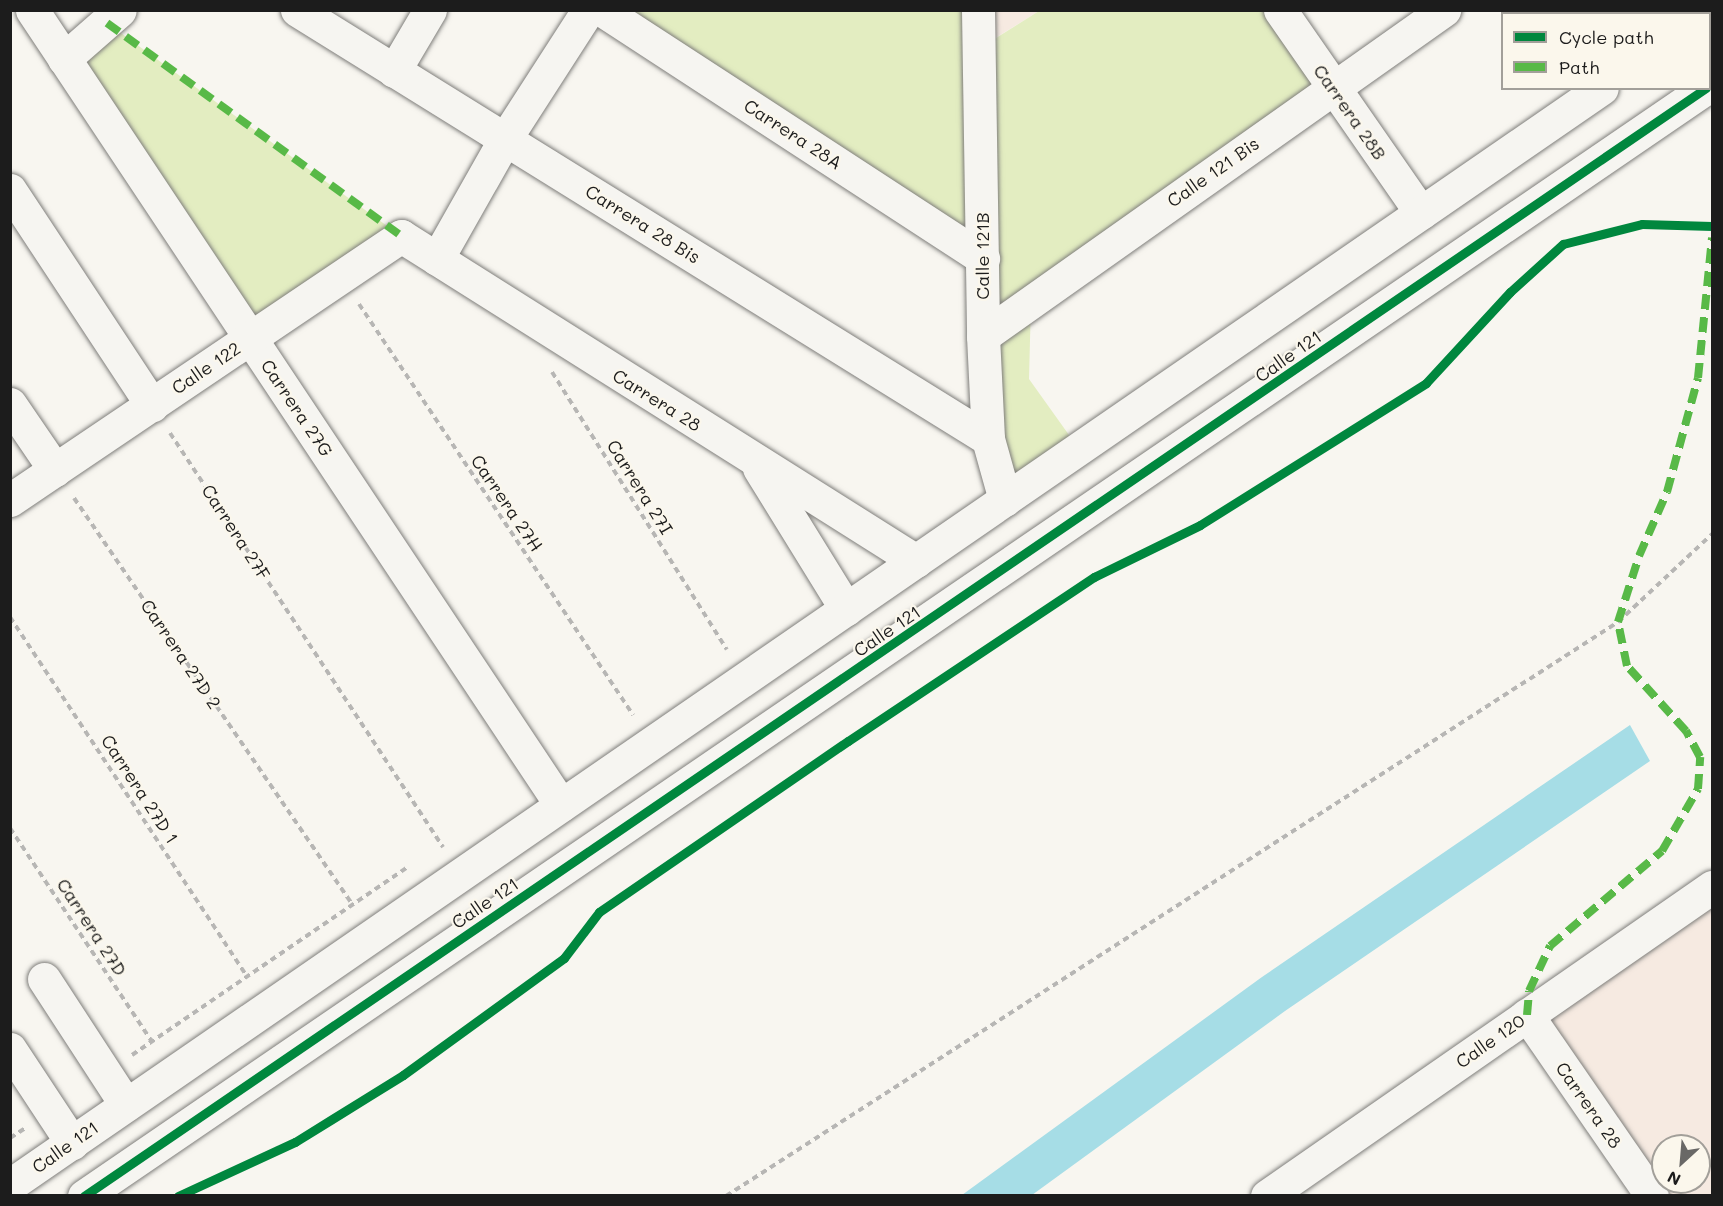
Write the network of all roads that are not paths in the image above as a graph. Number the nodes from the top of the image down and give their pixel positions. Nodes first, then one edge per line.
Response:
1 (32, 10) edge
2 (120, 10) edge
3 (297, 10) edge
4 (430, 10) edge
5 (588, 10) edge
6 (602, 10) edge
7 (978, 10) edge
8 (1280, 10) edge
9 (1444, 10) edge
10 (64, 59) junction
11 (394, 71) junction
12 (1332, 87) junction
13 (1599, 90) edge
14 (1703, 90) edge
15 (505, 139) junction
16 (10, 190) edge
17 (1420, 213) junction
18 (401, 237) joint
19 (983, 258) junction
20 (436, 259) junction
21 (982, 336) junction
22 (250, 338) junction
23 (10, 404) edge
24 (152, 405) junction
25 (988, 439) junction
26 (754, 462) junction
27 (55, 470) junction
28 (10, 500) edge
29 (1005, 500) junction
30 (916, 561) junction
31 (846, 609) junction
32 (561, 805) junction
33 (1713, 887) edge
34 (44, 979) dead end
35 (1527, 1015) junction
36 (10, 1049) edge
37 (126, 1105) junction
38 (72, 1143) junction
39 (10, 1185) edge
40 (84, 1196) edge
41 (1268, 1196) edge
42 (1652, 1196) edge

1 - 10 street, Carrera 27G
2 - 10 street
3 - 11 street, Carrera 28 Bis
4 - 11 street
5 - 15 street
6 - 19 street, Carrera 28A
7 - 19 street, Calle 121B
8 - 12 street, Carrera 28B
9 - 12 street, Calle 121 Bis
10 - 22 street, Carrera 27G
11 - 15 street, Carrera 28 Bis
12 - 17 street, Carrera 28B
12 - 21 street, Calle 121 Bis
13 - 17 street, Calle 121
14 - 40 street, Calle 121
15 - 20 street
15 - 25 street, Carrera 28 Bis
16 - 24 street
17 - 29 street, Calle 121
18 - 20 street, Carrera 28
18 - 22 street, Calle 122
19 - 21 street, Calle 121B
20 - 26 street, Carrera 28
21 - 25 street, Calle 121B
22 - 24 street, Calle 122
22 - 32 street, Carrera 27G
23 - 27 street
24 - 27 street, Calle 122
25 - 29 street, Calle 121B
26 - 30 street, Carrera 28
26 - 31 street
27 - 28 street, Calle 122
29 - 30 street, Calle 121
30 - 31 street, Calle 121
31 - 32 street, Calle 121
32 - 37 street, Calle 121
33 - 35 street, Calle 120
34 - 37 street
35 - 41 street, Calle 120
35 - 42 street, Carrera 28
36 - 38 street
37 - 38 street, Calle 121
38 - 39 street, Calle 121

